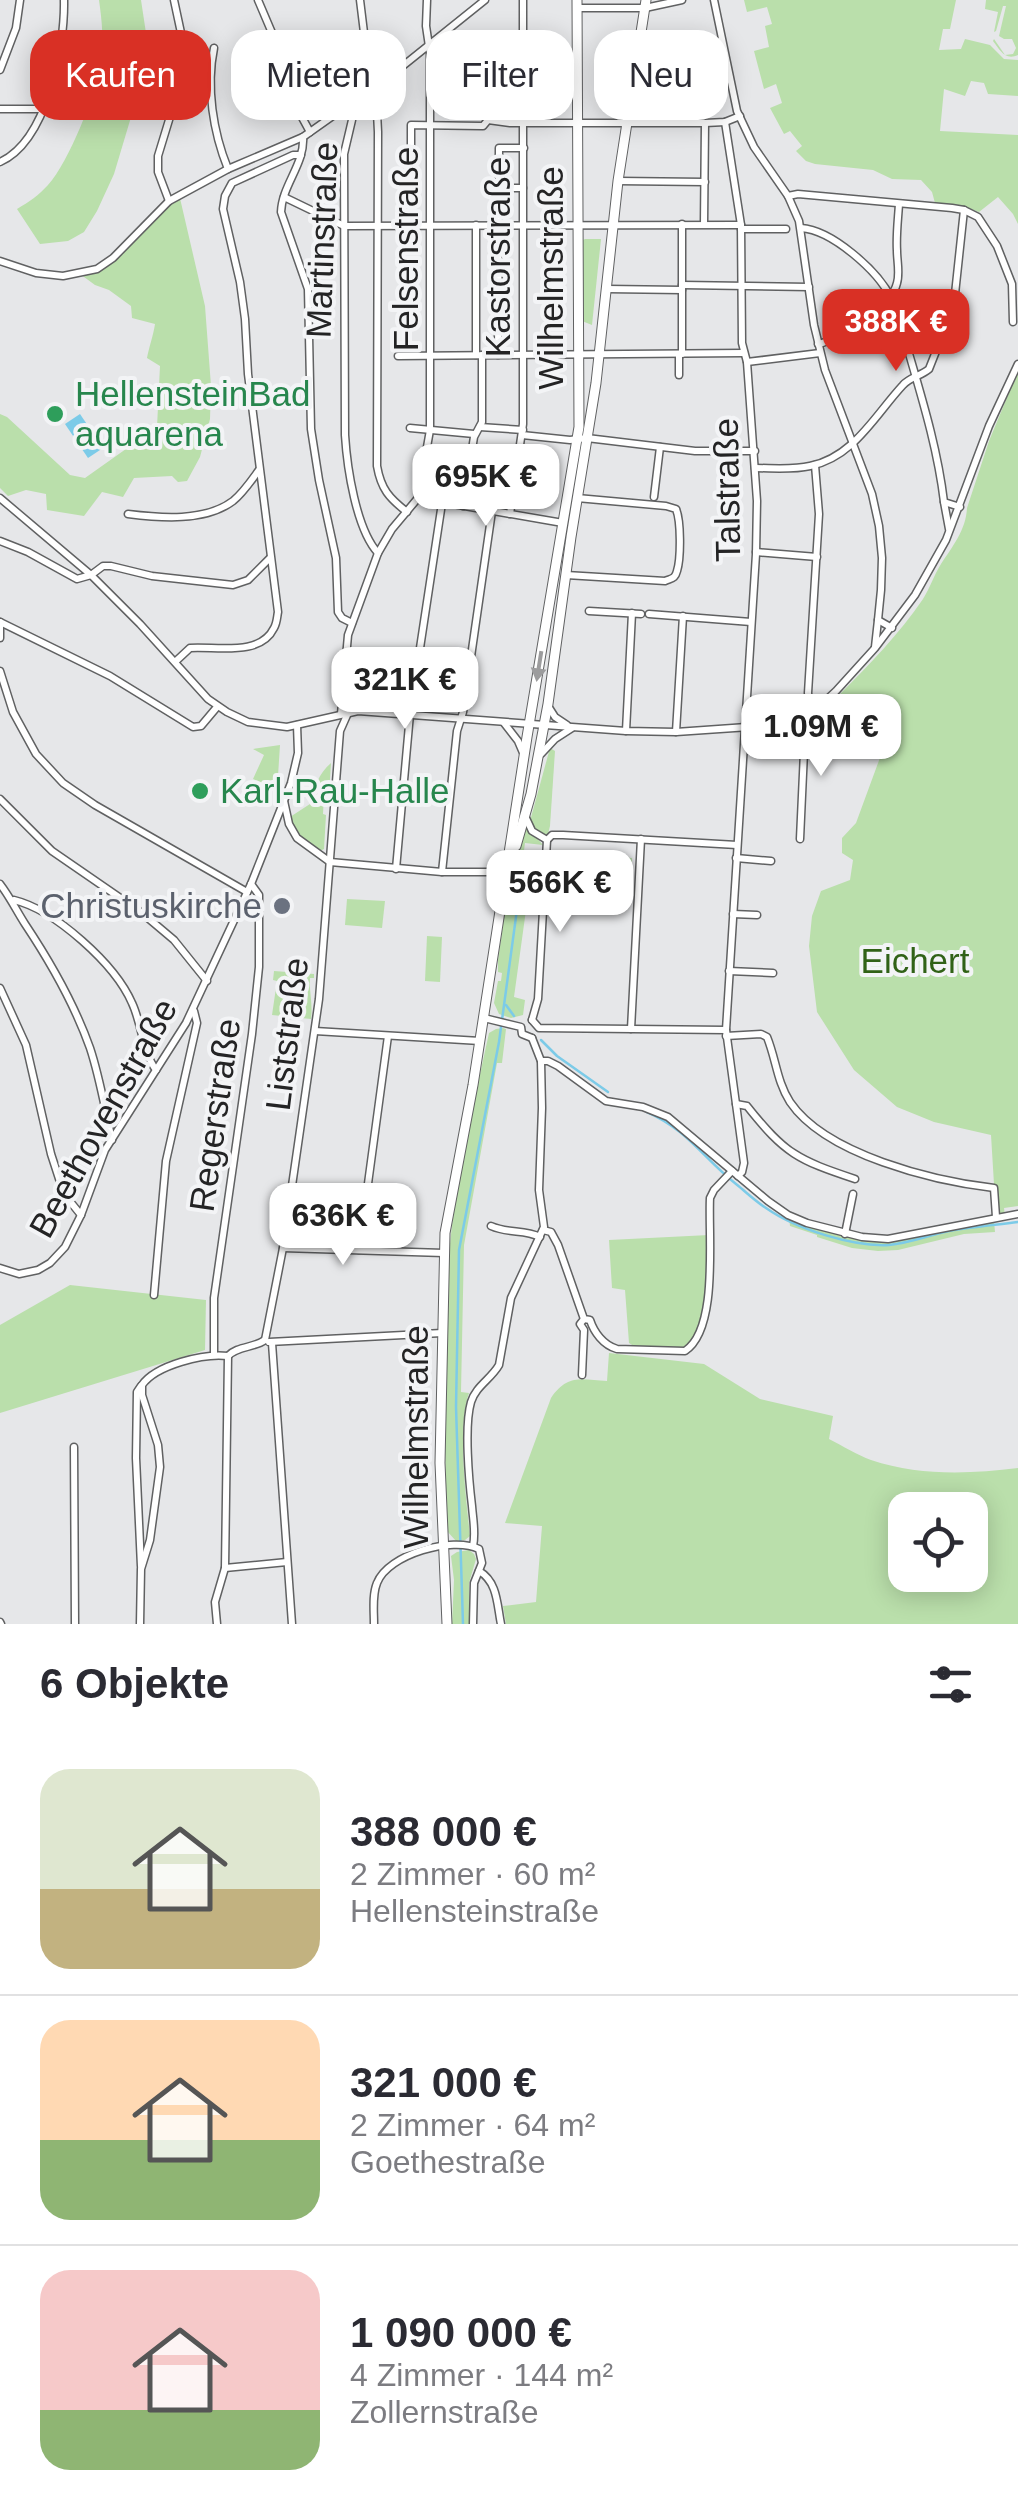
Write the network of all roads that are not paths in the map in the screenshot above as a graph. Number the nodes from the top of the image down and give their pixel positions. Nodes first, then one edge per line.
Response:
1 (20, 0) edge
2 (64, 0) edge
3 (174, 0) edge
4 (258, 0) edge
5 (360, 0) edge
6 (427, 0) edge
7 (485, 0) edge
8 (524, 0) edge
9 (682, 0) edge
10 (714, 0) edge
11 (577, 4) edge
12 (646, 4) edge
13 (63, 30) edge
14 (364, 30) edge
15 (427, 30) edge
16 (449, 30) edge
17 (214, 48) dead end
18 (0, 70) edge
19 (0, 109) edge
20 (30, 110) edge
21 (740, 116) junction
22 (38, 120) edge
23 (326, 120) edge
24 (352, 120) edge
25 (377, 120) edge
26 (430, 120) edge
27 (524, 122) junction
28 (725, 122) junction
29 (577, 123) junction
30 (627, 123) junction
31 (705, 123) junction
32 (430, 125) junction
33 (306, 134) junction
34 (524, 148) junction
35 (411, 154) dead end
36 (302, 155) junction
37 (0, 162) edge
38 (228, 168) junction
39 (618, 182) junction
40 (705, 182) junction
41 (498, 188) junction
42 (523, 188) junction
43 (788, 196) junction
44 (283, 197) junction
45 (169, 201) junction
46 (899, 204) junction
47 (964, 210) junction
48 (498, 224) junction
49 (522, 224) junction
50 (577, 224) junction
51 (682, 224) junction
52 (704, 224) junction
53 (476, 225) junction
54 (344, 226) junction
55 (377, 226) junction
56 (431, 226) junction
57 (613, 226) junction
58 (741, 227) junction
59 (786, 228) dead end
60 (801, 228) junction
61 (0, 259) edge
62 (742, 286) junction
63 (809, 287) junction
64 (682, 288) junction
65 (606, 289) junction
66 (890, 296) junction
67 (1013, 322) dead end
68 (819, 348) junction
69 (744, 353) junction
70 (680, 354) junction
71 (479, 355) junction
72 (498, 355) junction
73 (523, 355) junction
74 (600, 355) junction
75 (398, 356) dead end
76 (431, 356) junction
77 (579, 356) junction
78 (747, 362) junction
79 (1018, 364) edge
80 (678, 375) dead end
81 (916, 377) junction
82 (579, 379) junction
83 (596, 383) junction
84 (480, 426) junction
85 (410, 428) dead end
86 (430, 430) junction
87 (522, 433) junction
88 (474, 434) junction
89 (583, 438) junction
90 (853, 444) junction
91 (660, 446) junction
92 (754, 451) junction
93 (815, 465) junction
94 (756, 468) junction
95 (260, 469) junction
96 (654, 497) dead end
97 (0, 498) edge
98 (418, 498) junction
99 (577, 498) junction
100 (944, 502) junction
101 (442, 503) junction
102 (463, 506) junction
103 (960, 507) junction
104 (492, 511) junction
105 (406, 512) junction
106 (128, 514) dead end
107 (510, 514) junction
108 (563, 523) junction
109 (950, 530) junction
110 (0, 541) edge
111 (756, 552) junction
112 (378, 553) junction
113 (271, 557) junction
114 (817, 557) junction
115 (92, 575) junction
116 (565, 575) junction
117 (589, 611) dead end
118 (641, 614) junction
119 (683, 616) junction
120 (878, 620) junction
121 (0, 622) edge
122 (751, 622) junction
123 (352, 623) junction
124 (892, 628) junction
125 (0, 638) edge
126 (876, 648) junction
127 (174, 662) junction
128 (0, 671) edge
129 (548, 704) junction
130 (217, 706) junction
131 (816, 711) junction
132 (345, 713) junction
133 (410, 714) junction
134 (325, 718) junction
135 (461, 718) junction
136 (803, 721) junction
137 (503, 722) junction
138 (297, 725) junction
139 (529, 725) junction
140 (544, 726) junction
141 (572, 728) junction
142 (745, 728) junction
143 (340, 731) junction
144 (626, 731) junction
145 (676, 732) junction
146 (524, 755) junction
147 (538, 760) junction
148 (0, 798) edge
149 (284, 801) junction
150 (524, 816) junction
151 (800, 838) dead end
152 (641, 839) junction
153 (547, 840) junction
154 (737, 845) junction
155 (736, 858) junction
156 (330, 862) junction
157 (772, 862) dead end
158 (396, 869) junction
159 (508, 869) junction
160 (442, 872) junction
161 (0, 884) edge
162 (251, 884) junction
163 (247, 892) junction
164 (13, 900) junction
165 (733, 914) junction
166 (757, 916) dead end
167 (729, 971) junction
168 (773, 972) dead end
169 (206, 980) junction
170 (0, 988) edge
171 (194, 1008) junction
172 (484, 1018) junction
173 (532, 1020) junction
174 (521, 1027) junction
175 (539, 1028) junction
176 (632, 1029) junction
177 (315, 1031) junction
178 (726, 1033) junction
179 (388, 1036) junction
180 (532, 1038) junction
181 (480, 1041) junction
182 (541, 1061) junction
183 (156, 1070) junction
184 (736, 1104) junction
185 (112, 1140) junction
186 (731, 1175) junction
187 (856, 1179) dead end
188 (852, 1194) dead end
189 (1018, 1214) edge
190 (81, 1215) junction
191 (996, 1217) junction
192 (491, 1226) dead end
193 (542, 1234) junction
194 (845, 1234) junction
195 (283, 1248) junction
196 (359, 1250) junction
197 (444, 1253) junction
198 (0, 1268) edge
199 (154, 1295) dead end
200 (587, 1329) junction
201 (442, 1333) junction
202 (268, 1341) junction
203 (214, 1355) junction
204 (228, 1356) junction
205 (582, 1375) dead end
206 (142, 1385) junction
207 (74, 1447) dead end
208 (470, 1545) junction
209 (449, 1546) junction
210 (287, 1562) junction
211 (225, 1568) junction
212 (141, 1569) junction
213 (479, 1571) junction
214 (75, 1624) edge
215 (140, 1624) edge
216 (217, 1624) edge
217 (292, 1624) edge
218 (374, 1624) edge
219 (447, 1624) edge
220 (473, 1624) edge
221 (501, 1624) edge

1 - 18 street
2 - 13 street
3 - 45 street
4 - 33 street
5 - 14 street
6 - 15 street, Felsenstraße
7 - 16 street
8 - 27 street, Kastorstraße
9 - 12 street
10 - 21 street
11 - 12 street
11 - 29 main road, Wilhelmstraße
12 - 30 main road
17 - 38 street
19 - 20 street
21 - 28 street
21 - 43 street
22 - 37 street
23 - 33 street
24 - 54 street, Martinstraße
25 - 55 street
26 - 32 street, Felsenstraße
27 - 29 street
27 - 32 street
27 - 34 street, Kastorstraße
28 - 31 street
28 - 58 street, Talstraße
29 - 30 street
29 - 50 main road, Wilhelmstraße
30 - 31 street
30 - 39 main road
31 - 40 street
32 - 35 street
32 - 56 street, Felsenstraße
33 - 36 street
33 - 38 street
34 - 41 street
34 - 42 street, Kastorstraße
36 - 44 street
36 - 95 street
38 - 45 street
39 - 40 street
39 - 57 main road
40 - 52 street
41 - 42 street
41 - 48 street
42 - 49 street, Kastorstraße
43 - 46 street
43 - 60 street
44 - 54 street
44 - 123 street
45 - 61 street
46 - 47 street
46 - 66 street
47 - 67 street
47 - 81 street
48 - 49 street
48 - 53 street
48 - 72 street
49 - 50 street
49 - 73 street, Kastorstraße
50 - 57 street
50 - 77 main road, Wilhelmstraße
51 - 52 street
51 - 57 street
51 - 64 street
52 - 58 street
53 - 56 street
53 - 71 street
54 - 55 street
54 - 112 street, Martinstraße
55 - 56 street
55 - 105 street
56 - 76 street, Felsenstraße
57 - 65 main road
58 - 59 street
58 - 62 street, Talstraße
60 - 63 street
60 - 66 street
62 - 63 street
62 - 64 street
62 - 69 street, Talstraße
63 - 68 street
64 - 65 street
64 - 70 street
65 - 74 main road
66 - 68 street
66 - 81 street
68 - 78 street
68 - 90 street
69 - 70 street
69 - 78 street, Talstraße
70 - 74 street
70 - 80 street
71 - 72 street
71 - 76 street
71 - 84 street
72 - 73 street
73 - 77 street
73 - 87 street, Kastorstraße
74 - 77 street
74 - 83 main road
75 - 76 street
76 - 86 street, Felsenstraße
77 - 82 main road, Wilhelmstraße
78 - 92 street, Talstraße
79 - 103 street
81 - 90 street
81 - 100 street
82 - 83 main road
82 - 89 main road, Wilhelmstraße
83 - 89 main road
84 - 87 street
84 - 88 street
85 - 86 street
86 - 88 street
86 - 98 street, Felsenstraße
87 - 89 street
87 - 107 street, Kastorstraße
88 - 102 street
89 - 91 street
89 - 99 main road
89 - 108 main road, Wilhelmstraße
90 - 93 street
90 - 120 street
91 - 92 street
91 - 96 street
92 - 94 street, Talstraße
93 - 94 street
93 - 114 street
94 - 111 street, Talstraße
95 - 106 street
95 - 113 street
97 - 115 street
98 - 101 street
98 - 105 street
99 - 116 main road
99 - 116 street
100 - 103 street
100 - 109 street
101 - 102 street
101 - 133 street
102 - 104 street
103 - 109 street
104 - 107 street
104 - 135 street
105 - 112 street
107 - 108 street
108 -> 139 main road, Wilhelmstraße
109 - 124 street
110 - 115 street
111 - 114 street
111 - 122 street, Talstraße
112 - 123 street
113 - 115 street
113 - 127 street
114 - 131 street
115 - 127 street
116 - 129 main road
117 - 118 street
118 - 119 street
118 - 144 street
119 - 122 street
119 - 145 street
120 - 124 street
120 - 126 street
121 - 125 street
121 - 130 street
122 - 142 street, Talstraße
123 - 132 street
124 - 126 street
126 - 131 street
127 - 130 street
128 - 163 street
129 - 140 main road
129 - 141 street
130 - 138 street
131 - 136 street
132 - 133 street
132 - 134 street
132 - 143 street, Liststraße
133 - 135 street
133 - 158 street
134 - 138 street
134 - 143 street
135 - 137 street
135 - 160 street
136 - 142 street
136 - 151 street
137 - 139 street
137 - 146 street
138 - 149 street, Beethovenstraße
139 - 140 street
139 - 146 main road, Wilhelmstraße
140 - 141 street
140 - 147 main road
141 - 144 street
141 - 147 street
142 - 145 street
142 - 154 street, Talstraße
143 - 156 street, Liststraße
144 - 145 street
146 - 159 main road, Wilhelmstraße
147 - 150 main road
148 - 169 street
149 - 156 street
149 - 162 street, Beethovenstraße
150 - 153 street
150 - 159 main road
152 - 153 street
152 - 154 street
152 - 176 street
153 - 173 street
154 - 155 street, Talstraße
155 - 157 street
155 - 165 street, Talstraße
156 - 158 street
156 - 177 street, Liststraße
158 - 160 street
159 - 160 street
159 - 172 main road, Wilhelmstraße
161 - 164 street
162 - 163 street, Beethovenstraße
162 - 203 street, Regerstraße
163 - 169 street, Beethovenstraße
164 - 183 street
164 - 185 street
165 - 166 street
165 - 167 street, Talstraße
167 - 168 street
167 - 178 street, Talstraße
169 - 171 street, Beethovenstraße
170 - 190 street
171 - 183 street, Beethovenstraße
171 - 199 street
172 - 174 street
172 - 181 main road, Wilhelmstraße
173 - 174 street
173 - 175 street
174 - 180 street
175 - 176 street
175 - 180 street
176 - 178 street
177 - 179 street
177 - 195 street, Liststraße
178 - 184 street, Talstraße
178 - 191 street
179 - 181 street
179 - 196 street
180 - 182 street
181 - 197 main road, Wilhelmstraße
182 - 186 street
182 - 193 street
183 - 185 street, Beethovenstraße
184 - 186 street, Talstraße
184 - 187 street
185 - 190 street, Beethovenstraße
186 - 194 street
186 - 200 street, Talstraße
188 - 194 street
189 - 191 street
190 - 198 street, Beethovenstraße
191 - 194 street
192 - 193 street
193 - 200 street
193 - 208 street
195 - 196 street
195 - 202 street, Liststraße
196 - 197 street
197 - 201 main road, Wilhelmstraße
200 - 205 street
201 - 202 street
201 - 209 main road, Wilhelmstraße
202 - 204 street
202 - 210 street, Liststraße
203 - 204 street
203 - 206 street
204 - 211 street
206 - 212 street
206 - 212 street
207 - 214 street
208 - 209 street
208 - 213 street
209 - 218 street
209 - 219 main road, Wilhelmstraße
210 - 211 street
210 - 217 street, Liststraße
211 - 216 street
212 - 215 street
213 - 220 street
213 - 221 street

